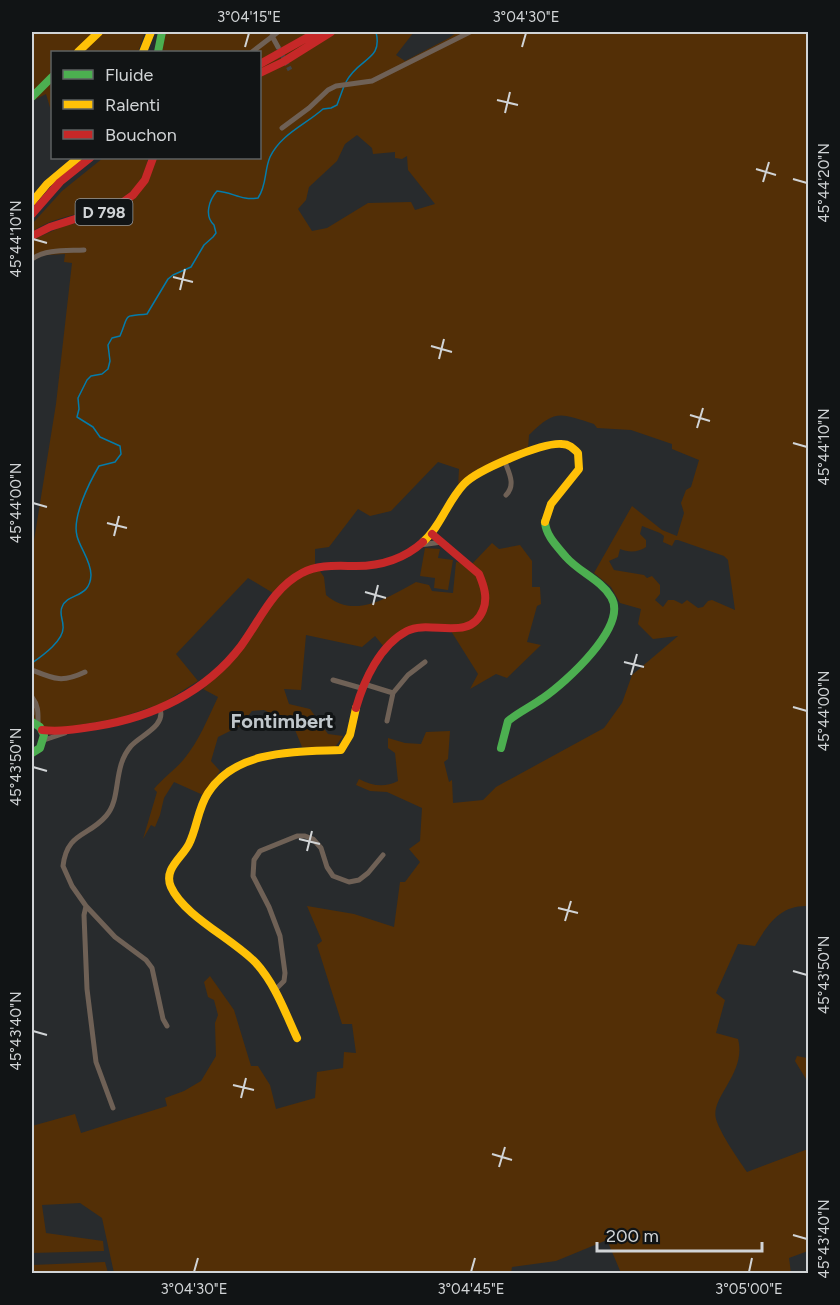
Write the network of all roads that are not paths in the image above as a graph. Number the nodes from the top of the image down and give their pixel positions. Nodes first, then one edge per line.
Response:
1 (99, 32) edge
2 (151, 32) edge
3 (162, 32) edge
4 (278, 32) edge
5 (317, 32) edge
6 (331, 32) edge
7 (470, 32) edge
8 (272, 36) junction
9 (278, 47) tunnel mouth
10 (79, 51) edge
11 (142, 51) edge
12 (158, 51) edge
13 (253, 51) edge
14 (261, 64) edge
15 (261, 73) edge
16 (51, 78) edge
17 (32, 98) edge
18 (282, 128) dead end
19 (66, 159) edge
20 (77, 159) edge
21 (89, 159) edge
22 (153, 159) edge
23 (32, 196) edge
24 (32, 202) edge
25 (32, 214) edge
26 (32, 236) edge
27 (84, 250) dead end
28 (32, 259) edge
29 (505, 462) junction
30 (507, 495) dead end
31 (432, 534) junction
32 (442, 542) junction
33 (419, 545) junction
34 (425, 662) dead end
35 (32, 670) edge
36 (85, 672) dead end
37 (333, 680) dead end
38 (363, 686) junction
39 (393, 693) junction
40 (32, 697) edge
41 (32, 703) edge
42 (160, 709) junction
43 (32, 714) edge
44 (387, 721) dead end
45 (37, 725) edge
46 (72, 730) junction
47 (44, 740) junction
48 (501, 748) dead end
49 (32, 753) edge
50 (383, 855) dead end
51 (86, 906) junction
52 (275, 990) junction
53 (167, 1026) dead end
54 (297, 1038) dead end
55 (113, 1108) dead end

1 - 10 main road
2 - 11 main road
3 - 12 main road
4 - 8 street
5 - 14 main road
6 - 15 main road
7 - 18 street
8 - 9 street
8 - 13 street
16 - 17 main road
19 - 23 main road
20 - 24 main road
21 - 25 main road
22 - 26 main road, D 798
27 - 28 street
29 - 30 street
29 - 31 main road
29 - 48 main road
31 - 32 main road
31 - 33 main road
32 - 33 street
32 - 38 main road
33 - 42 main road
34 - 39 street
35 - 36 street
37 - 38 street
38 - 39 street
38 - 52 main road
39 - 44 street
40 - 45 street
41 - 43 street
42 - 46 main road
42 - 51 street
45 - 46 main road
45 - 47 main road
46 - 47 street
47 - 49 main road
50 - 52 street
51 - 53 street
51 - 55 street
52 - 54 main road

